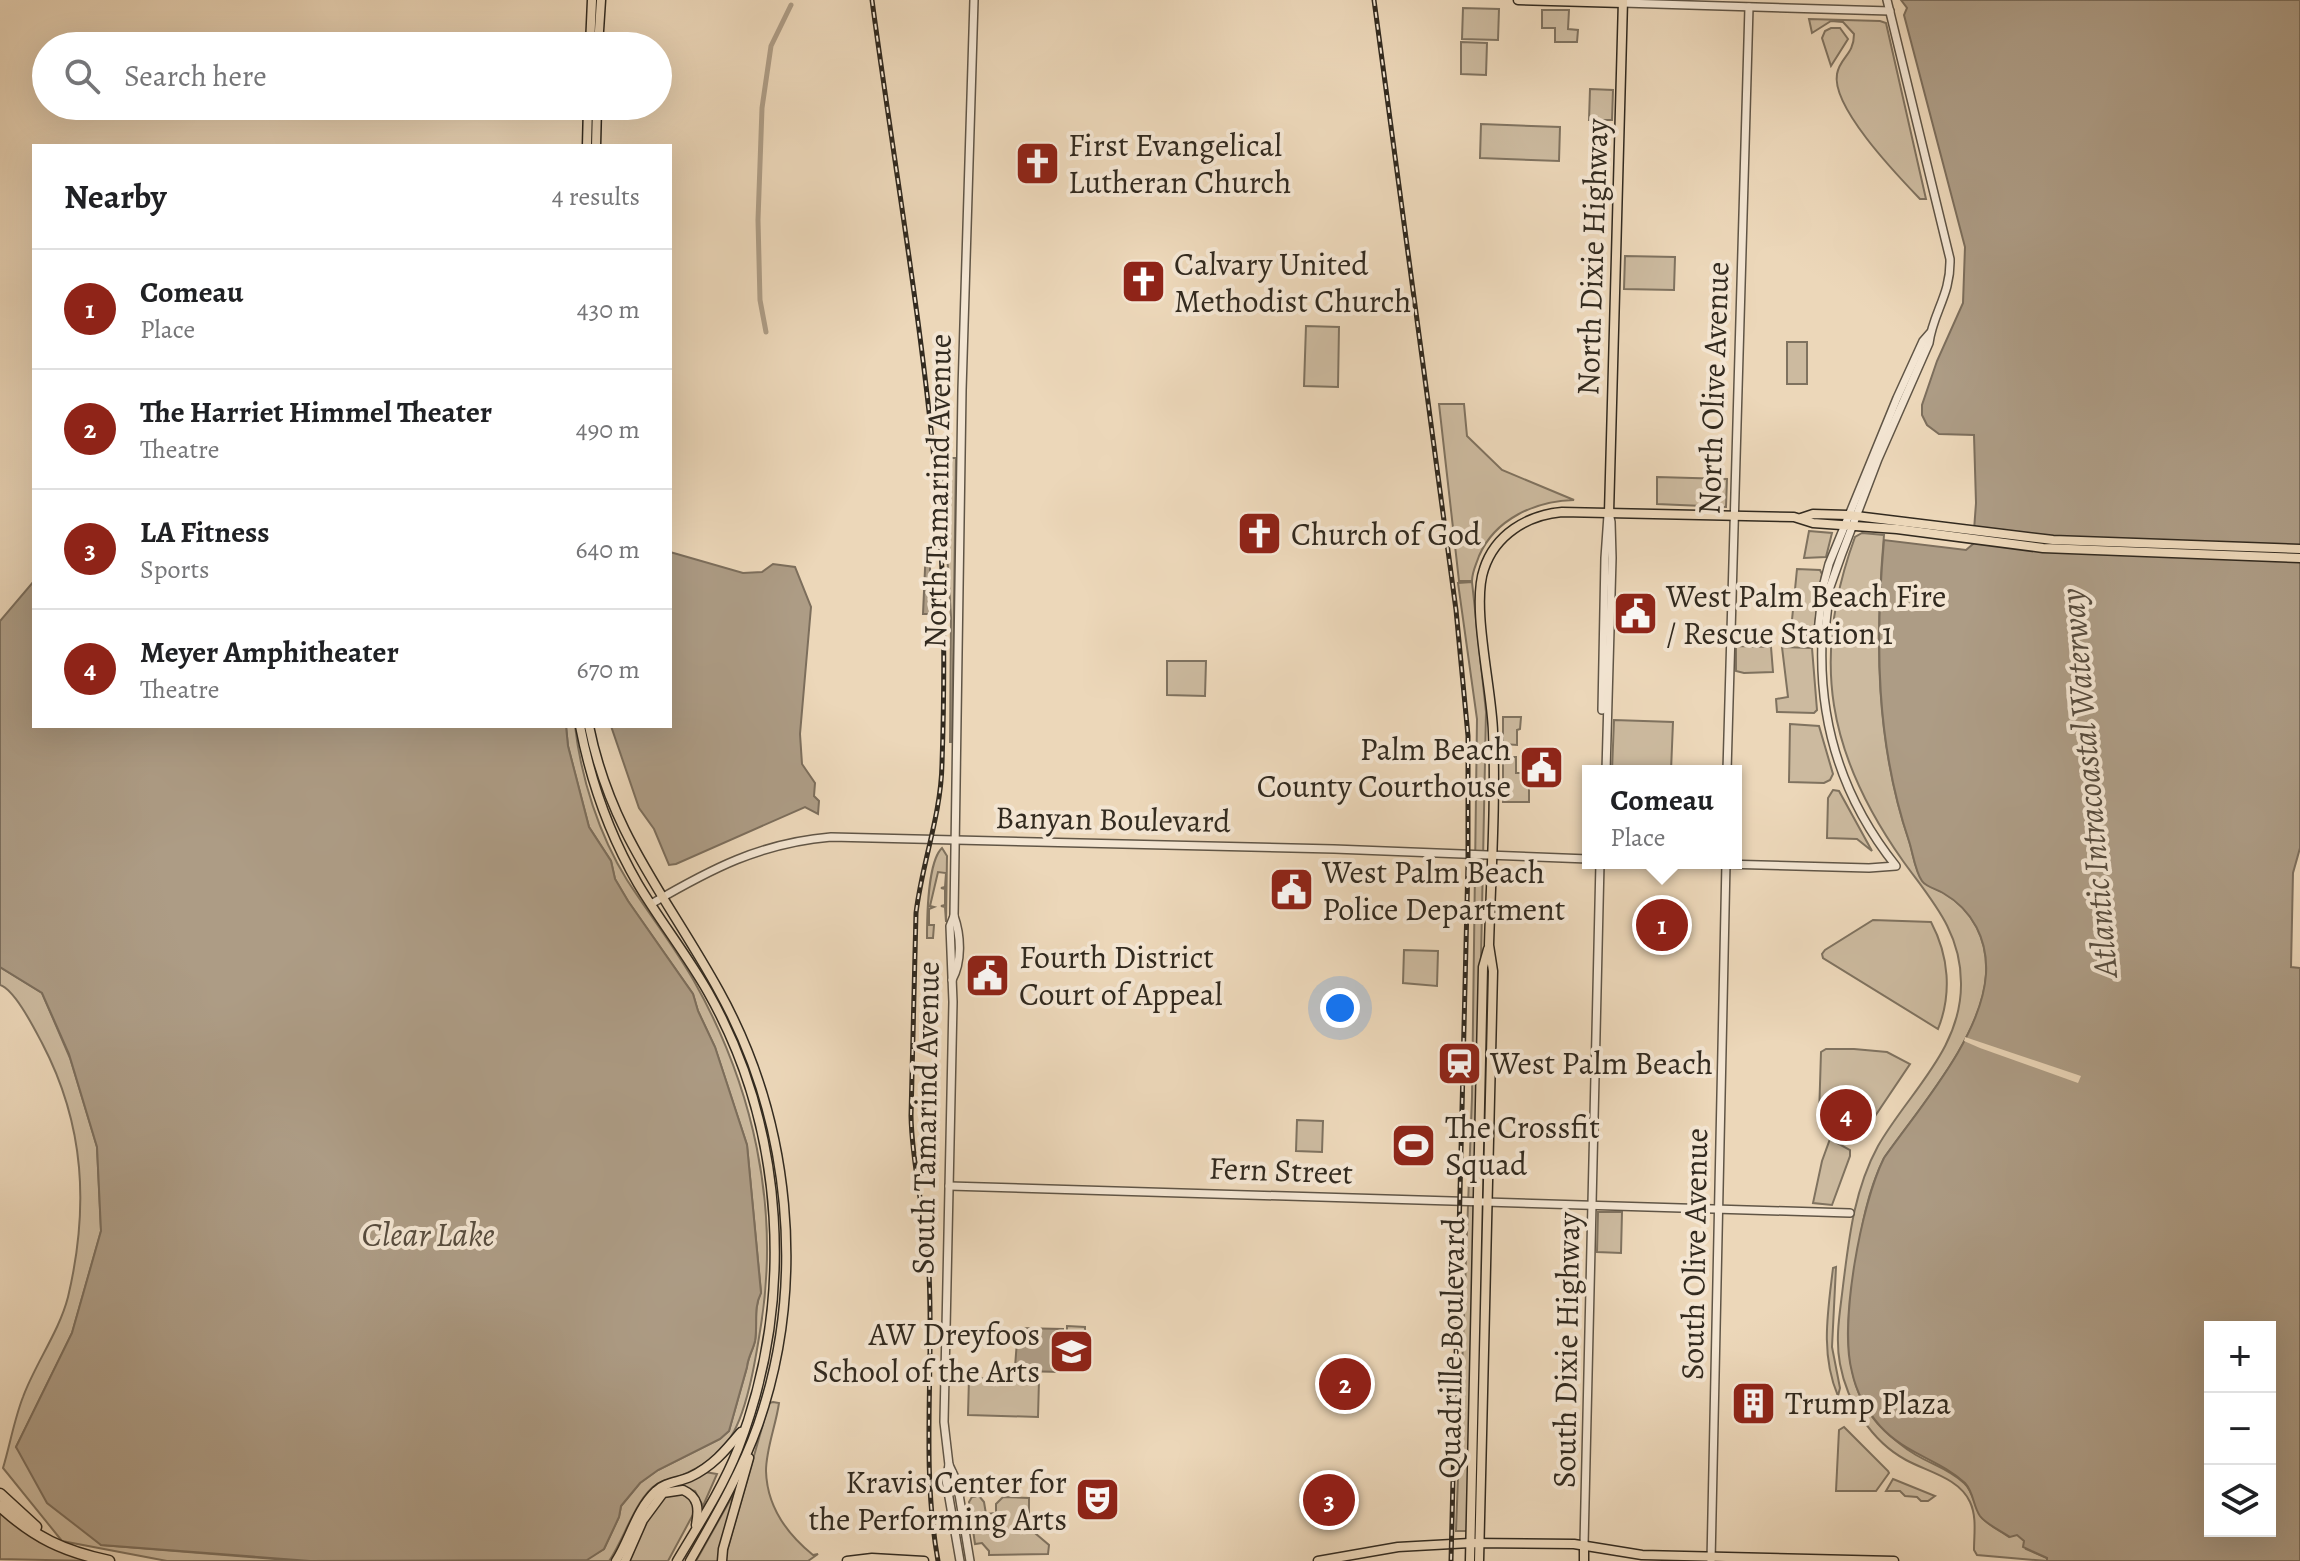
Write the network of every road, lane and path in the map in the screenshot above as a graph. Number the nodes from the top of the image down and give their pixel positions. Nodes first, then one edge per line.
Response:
1 (592, 0) edge
2 (601, 0) edge
3 (974, 0) edge
4 (1518, 0) edge
5 (1887, 0) edge
6 (1623, 1) edge
7 (1749, 7) junction
8 (1890, 11) junction
9 (591, 32) edge
10 (599, 32) edge
11 (588, 120) edge
12 (597, 120) edge
13 (587, 144) edge
14 (596, 144) edge
15 (1609, 513) junction
16 (1733, 517) junction
17 (1850, 520) junction
18 (1965, 534) junction
19 (2300, 549) edge
20 (2300, 558) edge
21 (580, 728) edge
22 (590, 728) edge
23 (1604, 765) edge
24 (1727, 765) edge
25 (955, 839) junction
26 (1491, 856) junction
27 (1582, 859) edge
28 (1742, 864) edge
29 (1600, 869) edge
30 (1726, 869) edge
31 (661, 898) junction
32 (651, 904) junction
33 (954, 916) junction
34 (950, 931) junction
35 (959, 950) junction
36 (952, 980) junction
37 (740, 1029) junction
38 (728, 1033) junction
39 (949, 1186) junction
40 (1483, 1201) junction
41 (1593, 1204) junction
42 (1719, 1208) junction
43 (1850, 1213) dead end
44 (746, 1425) junction
45 (757, 1427) junction
46 (949, 1465) junction
47 (704, 1470) junction
48 (725, 1477) junction
49 (729, 1491) junction
50 (0, 1494) edge
51 (0, 1506) edge
52 (694, 1534) junction
53 (1475, 1543) junction
54 (1584, 1545) junction
55 (82, 1555) junction
56 (1711, 1559) edge
57 (109, 1561) edge
58 (616, 1561) edge
59 (625, 1561) edge
60 (677, 1561) edge
61 (690, 1561) edge
62 (722, 1561) edge
63 (847, 1561) edge
64 (924, 1561) edge
65 (960, 1561) edge
66 (970, 1561) edge
67 (1318, 1561) edge
68 (1470, 1561) edge
69 (1479, 1561) edge
70 (1584, 1561) edge
71 (1894, 1561) edge

1 - 9 main road
2 - 10 main road
3 - 25 street, North Tamarind Avenue
4 - 6 main road
5 - 8 street
6 - 7 street
6 - 15 main road, North Dixie Highway
7 - 8 street
7 - 16 street, North Olive Avenue
8 - 17 street
11 - 13 main road
12 - 14 main road
15 - 16 main road
15 - 23 street, North Dixie Highway
15 - 26 main road, Quadrille Boulevard
16 - 17 main road
16 - 24 street, North Olive Avenue
17 - 18 main road
17 - 28 street
18 - 19 main road
18 - 20 main road
21 - 32 main road
22 - 31 main road
25 - 26 street, Banyan Boulevard
25 - 31 street, Banyan Boulevard
25 - 33 street, North Tamarind Avenue
26 - 27 street, Banyan Boulevard
26 - 40 main road, Quadrille Boulevard
29 - 41 street, South Dixie Highway
30 - 42 street, South Olive Avenue
31 - 32 street, Banyan Boulevard
31 - 37 main road
32 - 38 main road
33 - 34 street, South Tamarind Avenue
33 - 35 street, North Tamarind Avenue
34 - 35 street
34 - 36 street, South Tamarind Avenue
35 - 36 street, North Tamarind Avenue
36 - 39 street, South Tamarind Avenue
37 - 38 main road
37 - 45 main road
38 - 44 main road
39 - 40 street, Fern Street
39 - 46 street, South Tamarind Avenue
40 - 41 street, Fern Street
40 - 53 main road, Quadrille Boulevard
41 - 42 street, Fern Street
41 - 54 street, South Dixie Highway
42 - 43 street, Fern Street
42 - 56 street, South Olive Avenue
44 - 47 main road
44 - 48 main road
45 - 49 main road
45 - 62 main road
46 - 65 street, South Tamarind Avenue
46 - 66 street, South Tamarind Avenue
47 - 48 main road
47 - 58 main road
48 - 49 main road
48 - 52 main road
49 - 61 main road
50 - 55 highway
51 - 55 highway
52 - 59 main road
52 - 60 main road
53 - 54 main road
53 - 67 main road
53 - 68 main road, Quadrille Boulevard
53 - 69 main road, Quadrille Boulevard
54 - 56 main road
54 - 70 main road, South Dixie Highway
55 - 57 highway
56 - 71 main road
63 - 64 main road

